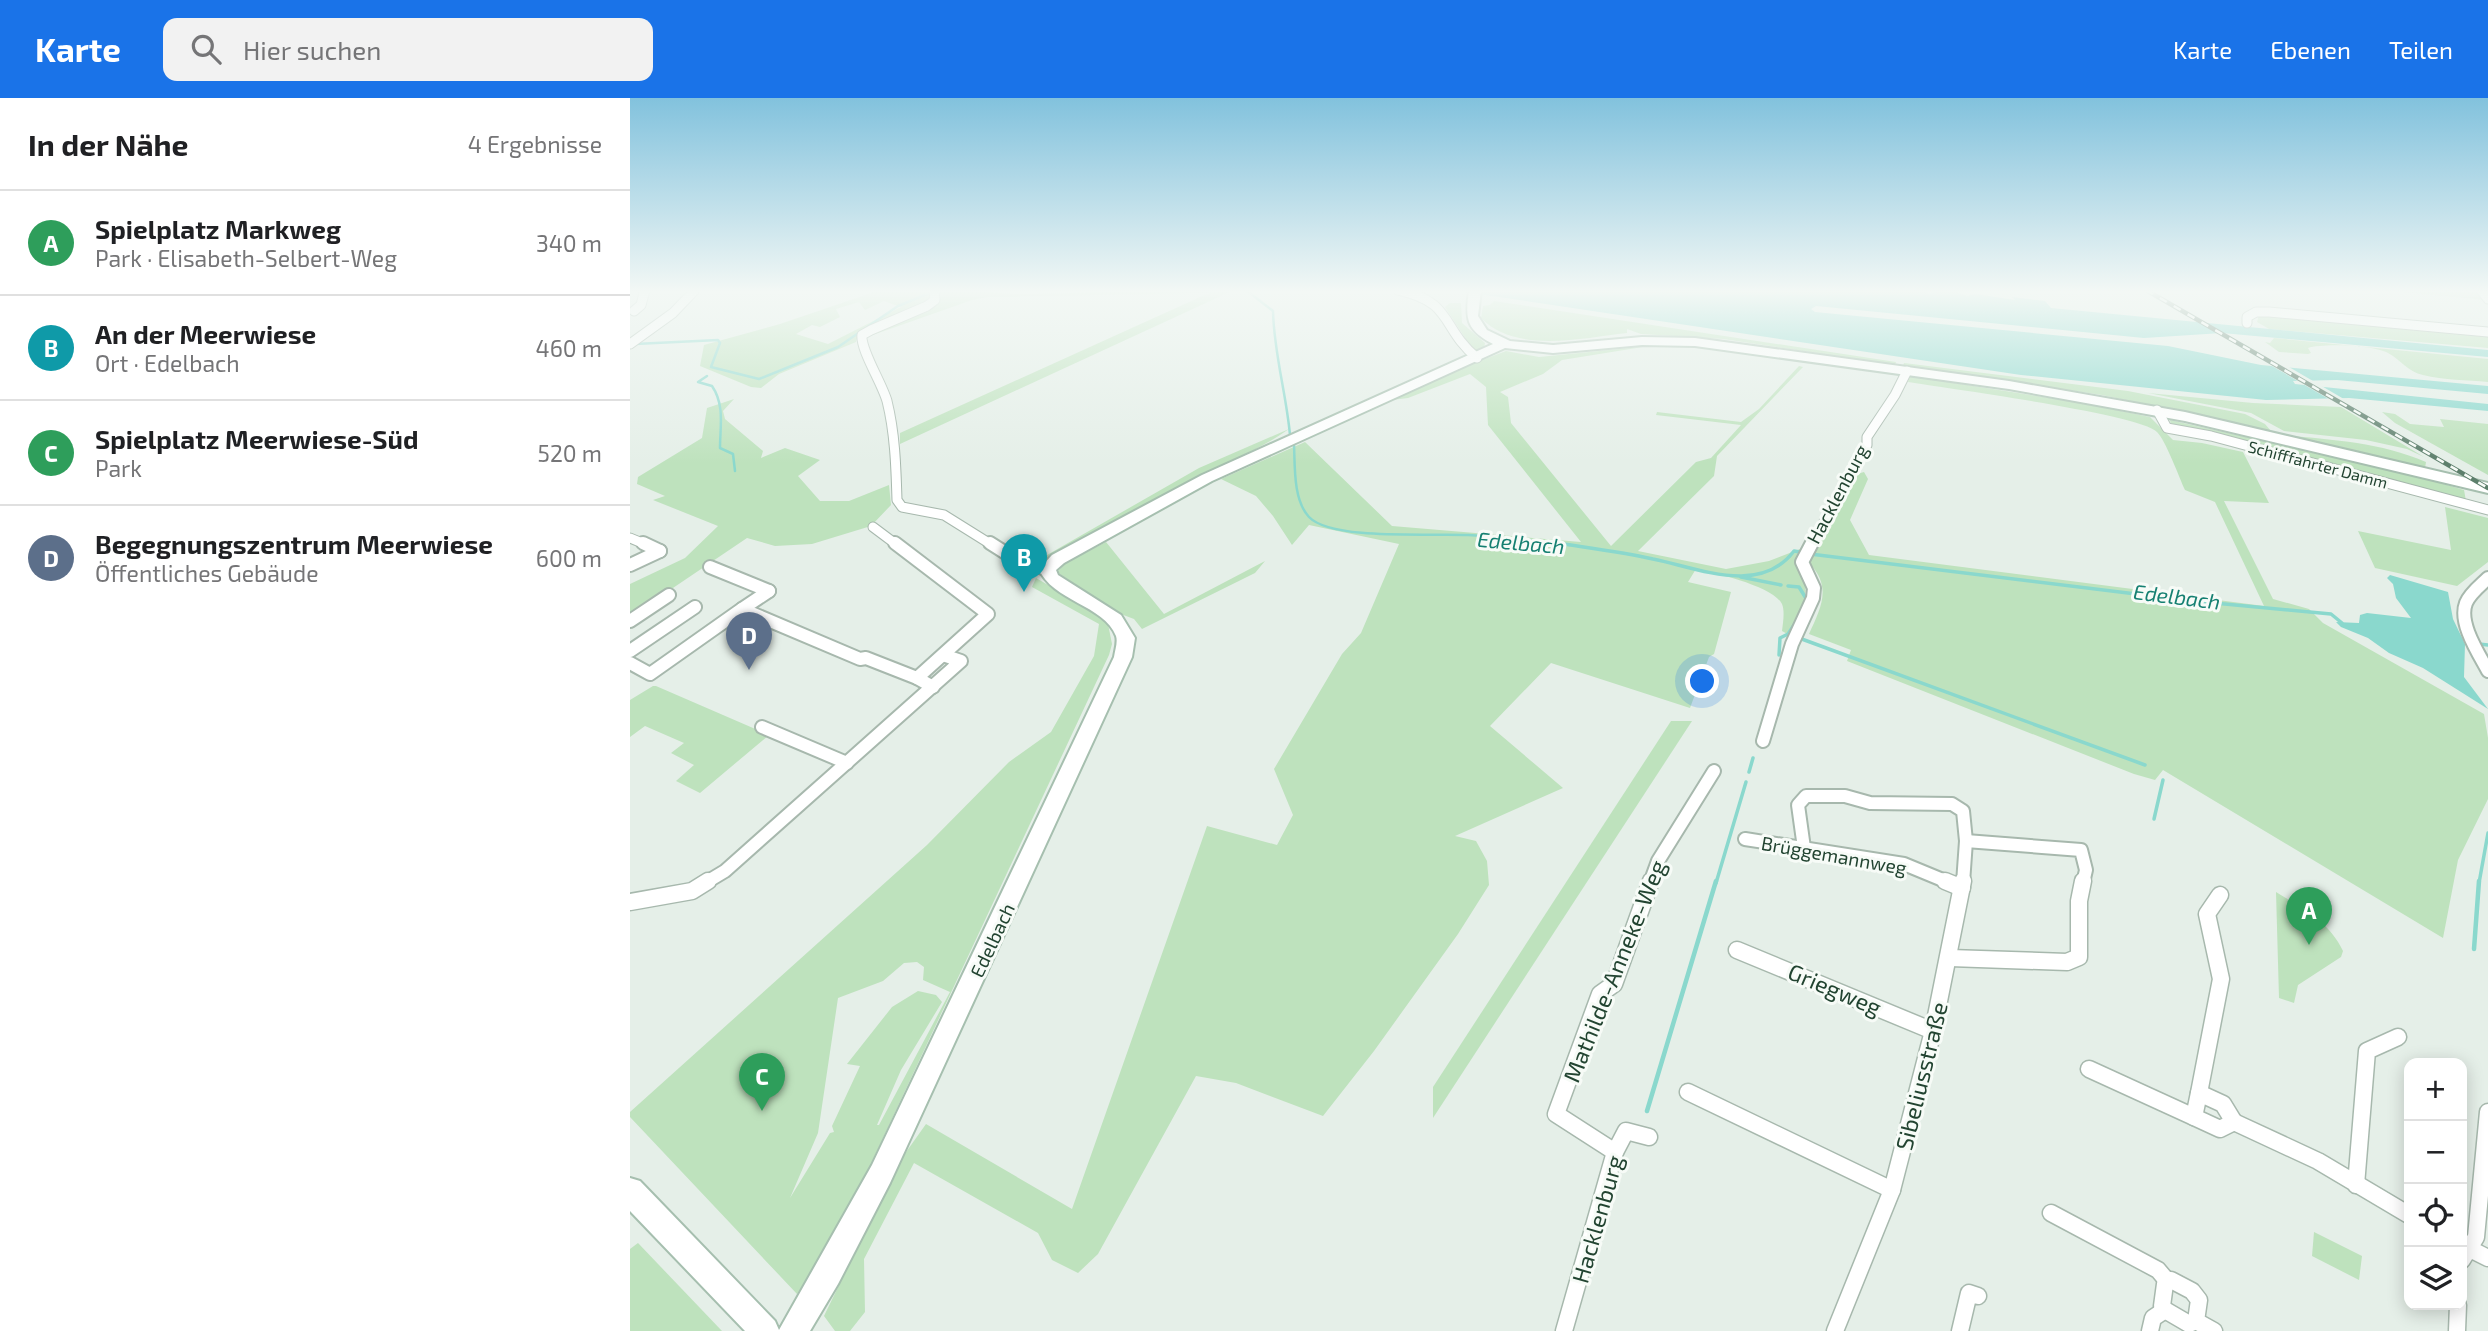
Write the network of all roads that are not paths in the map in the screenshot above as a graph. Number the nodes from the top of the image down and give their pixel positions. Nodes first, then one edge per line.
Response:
1 (864, 348) edge
2 (1464, 348) edge
3 (1496, 348) edge
4 (1530, 348) edge
5 (1582, 348) edge
6 (1740, 348) edge
7 (1477, 358) junction
8 (1907, 371) junction
9 (2157, 410) junction
10 (2488, 488) edge
11 (2488, 510) edge
12 (873, 527) dead end
13 (630, 537) edge
14 (630, 565) edge
15 (710, 568) dead end
16 (1047, 569) junction
17 (2488, 578) edge
18 (669, 595) dead end
19 (695, 607) dead end
20 (741, 609) junction
21 (630, 621) edge
22 (630, 651) edge
23 (943, 655) junction
24 (630, 663) edge
25 (2488, 671) edge
26 (917, 678) junction
27 (933, 687) junction
28 (762, 727) dead end
29 (1763, 741) dead end
30 (848, 763) junction
31 (1714, 771) dead end
32 (1745, 839) dead end
33 (1966, 841) junction
34 (1804, 848) junction
35 (1962, 888) junction
36 (2220, 895) dead end
37 (630, 902) edge
38 (1737, 950) dead end
39 (1950, 958) junction
40 (1933, 1031) junction
41 (2398, 1037) dead end
42 (2089, 1069) dead end
43 (1688, 1092) dead end
44 (2199, 1093) junction
45 (2488, 1112) edge
46 (2194, 1117) junction
47 (2234, 1122) junction
48 (1648, 1137) dead end
49 (1615, 1152) junction
50 (2356, 1185) junction
51 (1892, 1190) junction
52 (630, 1191) edge
53 (2404, 1212) edge
54 (2052, 1213) dead end
55 (2467, 1248) edge
56 (2467, 1252) edge
57 (2488, 1258) edge
58 (2168, 1282) junction
59 (1978, 1296) dead end
60 (2165, 1310) junction
61 (2458, 1310) edge
62 (2196, 1321) junction
63 (765, 1331) edge
64 (793, 1331) edge
65 (1564, 1331) edge
66 (1835, 1331) edge
67 (1959, 1331) edge
68 (2150, 1331) edge
69 (2214, 1331) edge
70 (2458, 1331) edge

1 - 16 street, Edelbach
2 - 7 street
3 - 7 street
4 - 5 street, Schifffahrter Damm
6 - 8 street, Schifffahrter Damm
7 - 16 street
8 - 9 street, Schifffahrter Damm
8 - 29 street, Hacklenburg
9 - 10 street, Schifffahrter Damm
9 - 11 street, Schifffahrter Damm
12 - 23 street
13 - 14 street
15 - 20 street
16 - 64 street, Edelbach
17 - 25 street
18 - 21 street
19 - 22 street
20 - 24 street
20 - 26 street
23 - 26 street
23 - 27 street
26 - 27 street
27 - 30 street
28 - 30 street
30 - 37 street
31 - 49 street, Mathilde-Anneke-Weg
32 - 34 street, Brüggemannweg
33 - 34 street, Sibeliusstraße
33 - 35 street, Sibeliusstraße
33 - 39 street
34 - 35 street, Brüggemannweg
35 - 39 street, Sibeliusstraße
36 - 44 street
38 - 40 street, Griegweg
39 - 40 street, Sibeliusstraße
40 - 51 street, Sibeliusstraße
41 - 50 street
42 - 46 street
43 - 51 street
44 - 46 street
44 - 47 street
45 - 55 street
46 - 47 street
47 - 50 street
48 - 49 street, Hacklenburg
49 - 65 street, Hacklenburg
50 - 53 street
51 - 66 street, Sibeliusstraße
52 - 63 street
54 - 58 street
56 - 57 street
58 - 60 street
58 - 62 street
59 - 67 street
60 - 62 street
60 - 68 street
61 - 70 street
62 - 69 street

